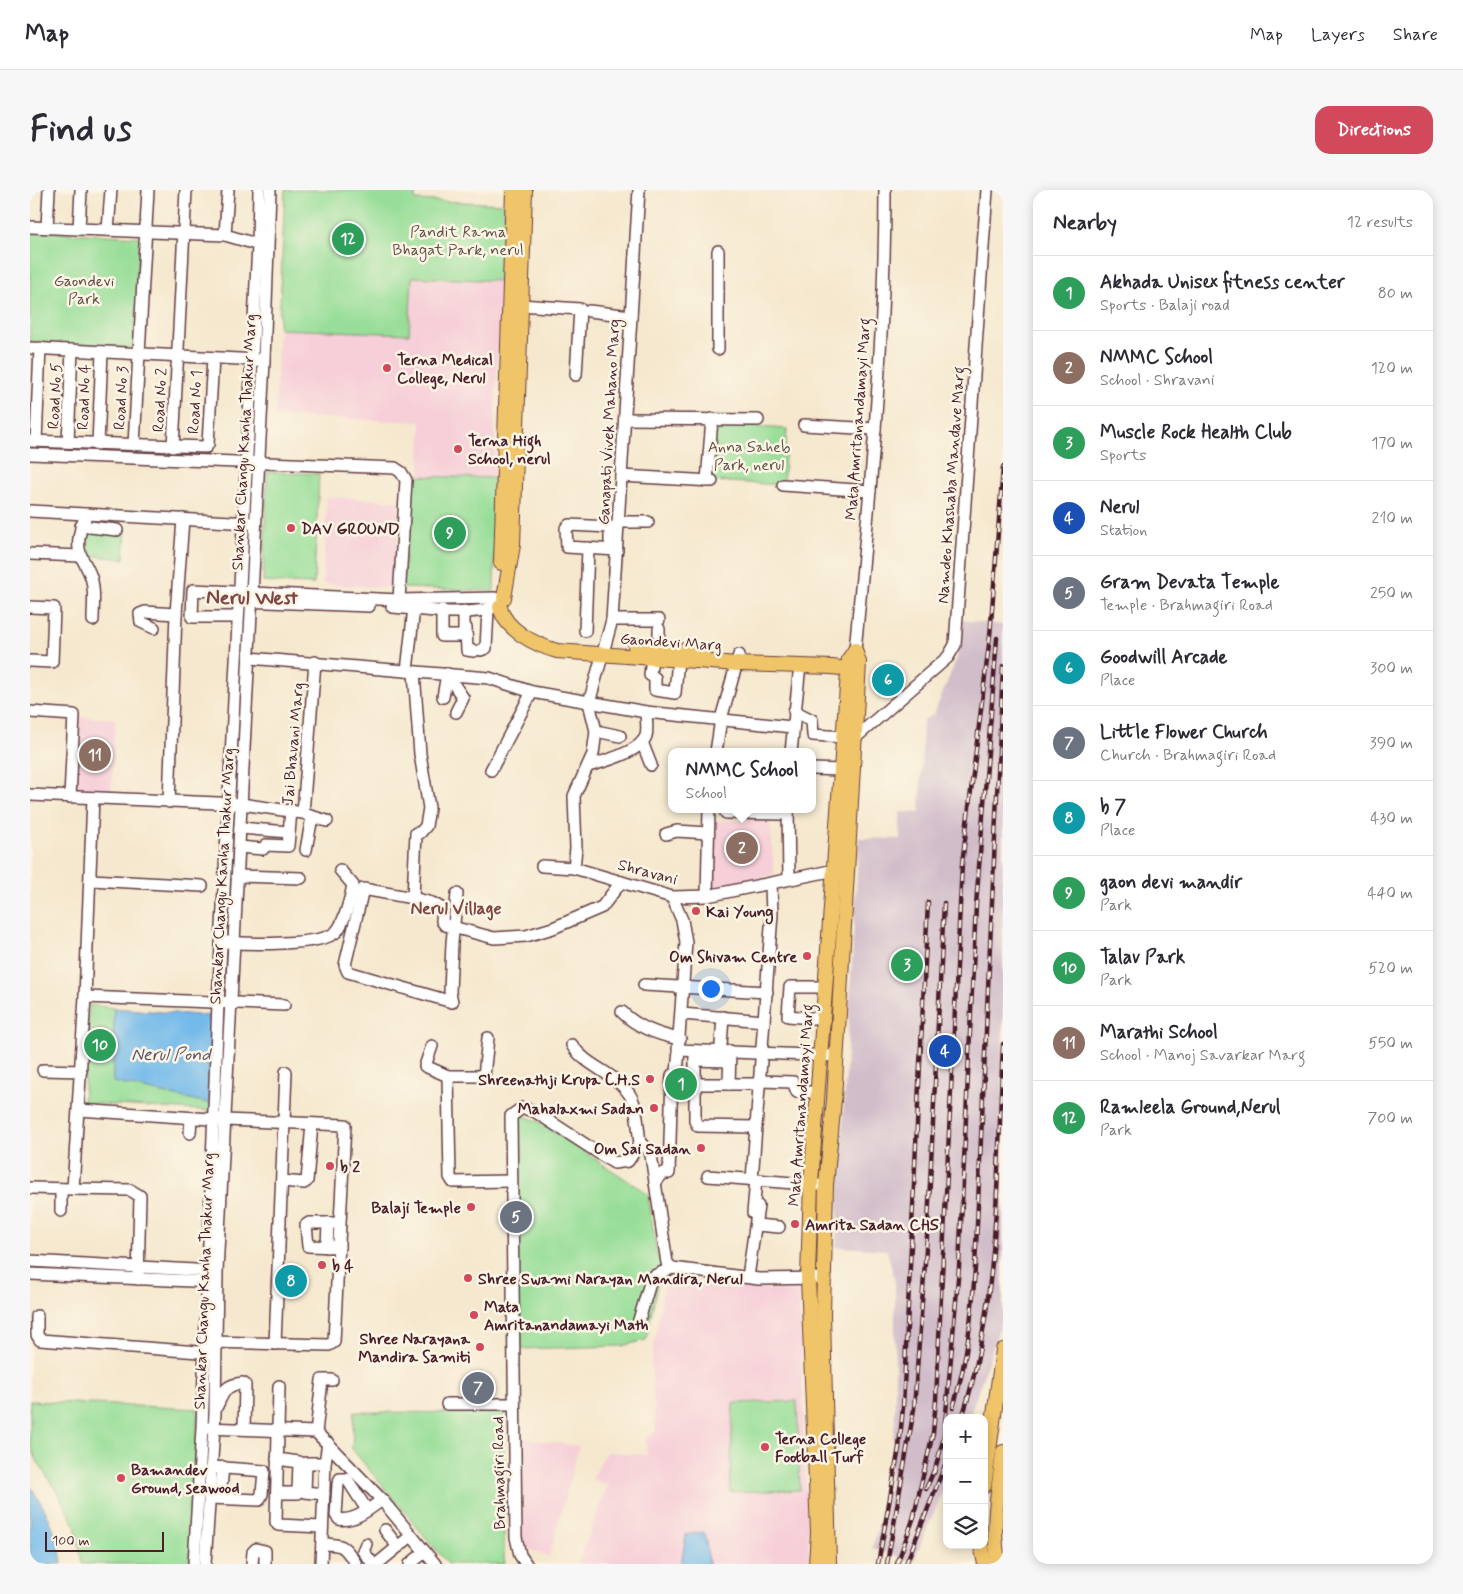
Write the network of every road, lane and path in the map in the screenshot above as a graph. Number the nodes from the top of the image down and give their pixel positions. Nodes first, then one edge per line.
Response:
1 (49, 190) edge
2 (81, 190) edge
3 (111, 190) edge
4 (148, 190) edge
5 (186, 190) edge
6 (228, 190) edge
7 (259, 190) edge
8 (270, 190) edge
9 (513, 190) edge
10 (525, 190) edge
11 (639, 190) edge
12 (885, 190) edge
13 (987, 190) edge
14 (30, 226) edge
15 (47, 227) junction
16 (79, 229) junction
17 (108, 230) junction
18 (146, 232) junction
19 (184, 234) junction
20 (225, 235) junction
21 (263, 246) junction
22 (718, 251) dead end
23 (520, 305) junction
24 (589, 311) dead end
25 (631, 316) junction
26 (35, 348) edge
27 (718, 349) dead end
28 (72, 350) junction
29 (102, 352) junction
30 (139, 354) junction
31 (178, 356) junction
32 (213, 358) junction
33 (251, 360) junction
34 (264, 361) junction
35 (576, 375) dead end
36 (625, 419) junction
37 (712, 419) junction
38 (758, 420) dead end
39 (804, 425) dead end
40 (875, 429) junction
41 (33, 441) edge
42 (68, 442) junction
43 (98, 444) junction
44 (134, 445) junction
45 (173, 447) junction
46 (30, 454) edge
47 (252, 464) junction
48 (621, 476) junction
49 (783, 485) dead end
50 (870, 490) junction
51 (30, 511) edge
52 (87, 514) junction
53 (183, 519) junction
54 (618, 522) junction
55 (648, 522) dead end
56 (249, 523) junction
57 (82, 526) junction
58 (117, 530) dead end
59 (588, 548) junction
60 (613, 550) junction
61 (30, 554) edge
62 (81, 556) junction
63 (239, 596) junction
64 (251, 597) junction
65 (399, 600) junction
66 (498, 603) junction
67 (30, 607) edge
68 (414, 608) junction
69 (442, 610) junction
70 (465, 611) junction
71 (176, 614) junction
72 (238, 617) junction
73 (93, 620) dead end
74 (612, 620) junction
75 (154, 628) dead end
76 (585, 631) dead end
77 (236, 646) junction
78 (604, 650) junction
79 (250, 652) junction
80 (655, 653) junction
81 (678, 659) junction
82 (738, 659) junction
83 (30, 661) edge
84 (314, 662) junction
85 (854, 662) junction
86 (800, 665) junction
87 (410, 671) junction
88 (447, 674) junction
89 (532, 692) junction
90 (442, 697) dead end
91 (589, 703) junction
92 (30, 712) edge
93 (456, 712) dead end
94 (646, 712) junction
95 (796, 712) junction
96 (721, 719) junction
97 (792, 727) junction
98 (596, 731) junction
99 (620, 736) dead end
100 (850, 737) junction
101 (642, 742) junction
102 (717, 748) edge
103 (792, 748) edge
104 (792, 748) edge
105 (651, 764) dead end
106 (588, 766) junction
107 (816, 769) edge
108 (491, 770) dead end
109 (841, 770) junction
110 (30, 795) edge
111 (70, 797) junction
112 (93, 798) junction
113 (169, 802) junction
114 (229, 804) junction
115 (241, 804) junction
116 (291, 810) junction
117 (714, 813) edge
118 (747, 813) edge
119 (769, 813) edge
120 (782, 813) edge
121 (307, 815) junction
122 (327, 821) dead end
123 (240, 828) junction
124 (289, 832) junction
125 (708, 832) junction
126 (666, 834) dead end
127 (239, 847) junction
128 (306, 850) dead end
129 (542, 866) dead end
130 (574, 868) junction
131 (841, 869) junction
132 (340, 870) dead end
133 (237, 876) junction
134 (301, 878) dead end
135 (789, 879) junction
136 (91, 880) junction
137 (621, 882) junction
138 (771, 884) junction
139 (202, 886) dead end
140 (457, 894) dead end
141 (707, 896) junction
142 (672, 897) junction
143 (413, 898) junction
144 (455, 927) junction
145 (227, 942) junction
146 (644, 985) dead end
147 (682, 987) junction
148 (825, 987) junction
149 (767, 992) junction
150 (85, 997) junction
151 (218, 1003) junction
152 (231, 1004) junction
153 (284, 1005) dead end
154 (622, 1012) dead end
155 (682, 1014) junction
156 (824, 1019) junction
157 (723, 1020) junction
158 (764, 1021) junction
159 (742, 1024) dead end
160 (488, 1038) dead end
161 (572, 1045) dead end
162 (679, 1045) junction
163 (432, 1046) dead end
164 (761, 1052) junction
165 (726, 1053) junction
166 (819, 1055) junction
167 (836, 1056) junction
168 (694, 1058) junction
169 (43, 1070) dead end
170 (81, 1071) junction
171 (286, 1072) dead end
172 (448, 1076) junction
173 (762, 1079) junction
174 (695, 1084) junction
175 (729, 1084) junction
176 (818, 1092) junction
177 (79, 1110) junction
178 (191, 1118) junction
179 (220, 1120) junction
180 (285, 1122) junction
181 (312, 1124) junction
182 (755, 1127) junction
183 (190, 1133) dead end
184 (640, 1143) junction
185 (708, 1176) dead end
186 (754, 1180) junction
187 (282, 1181) junction
188 (511, 1181) junction
189 (655, 1183) junction
190 (811, 1184) junction
191 (826, 1185) junction
192 (30, 1188) edge
193 (61, 1189) junction
194 (73, 1189) junction
195 (61, 1211) dead end
196 (333, 1223) junction
197 (779, 1223) dead end
198 (751, 1240) dead end
199 (333, 1247) junction
200 (30, 1261) edge
201 (139, 1267) junction
202 (672, 1268) junction
203 (30, 1274) edge
204 (212, 1276) junction
205 (748, 1277) junction
206 (808, 1277) junction
207 (824, 1278) junction
208 (138, 1279) junction
209 (37, 1316) dead end
210 (639, 1320) dead end
211 (275, 1344) junction
212 (210, 1347) junction
213 (1003, 1350) edge
214 (332, 1380) dead end
215 (280, 1386) dead end
216 (447, 1404) dead end
217 (513, 1404) junction
218 (214, 1413) junction
219 (208, 1428) junction
220 (244, 1429) junction
221 (278, 1431) junction
222 (316, 1432) junction
223 (328, 1443) junction
224 (1003, 1452) edge
225 (282, 1459) junction
226 (988, 1459) edge
227 (322, 1463) junction
228 (211, 1467) junction
229 (223, 1467) junction
230 (264, 1471) junction
231 (277, 1472) junction
232 (1001, 1485) edge
233 (280, 1493) junction
234 (321, 1493) junction
235 (215, 1498) junction
236 (382, 1500) junction
237 (368, 1510) dead end
238 (326, 1522) junction
239 (385, 1530) dead end
240 (411, 1536) junction
241 (322, 1544) junction
242 (366, 1544) dead end
243 (398, 1547) junction
244 (983, 1549) edge
245 (425, 1552) junction
246 (354, 1558) edge
247 (194, 1564) edge
248 (205, 1564) edge
249 (252, 1564) edge
250 (265, 1564) edge
251 (321, 1564) edge
252 (373, 1564) edge
253 (377, 1564) edge
254 (410, 1564) edge
255 (435, 1564) edge
256 (526, 1564) edge
257 (816, 1564) edge
258 (829, 1564) edge
259 (985, 1564) edge
260 (999, 1564) edge

1 - 15 street
2 - 16 street
3 - 17 street
4 - 18 street, Road No 3
5 - 19 street, Road No 2
6 - 20 street
7 - 21 street, Shankar Changu Kanha Thakur Marg
8 - 21 street, Shankar Changu Kanha Thakur Marg
9 - 66 main road
10 - 23 main road
11 - 25 street, Ganapati Vivek Mahano Marg
12 - 40 street, Mata Amritanandamayi Marg
13 - 100 street, Namdeo Khashaba Mandave Marg
14 - 15 street
15 - 16 street
16 - 17 street
17 - 18 street
18 - 19 street
18 - 30 street, Road No 3
19 - 20 street
19 - 31 street, Road No 2
20 - 21 street
21 - 33 street, Shankar Changu Kanha Thakur Marg
21 - 34 street, Shankar Changu Kanha Thakur Marg
22 - 27 street
23 - 35 street
23 - 66 main road
24 - 25 street
25 - 36 street, Ganapati Vivek Mahano Marg
26 - 28 street
26 - 41 street
28 - 29 street
28 - 42 street, Road No 5
29 - 30 street
29 - 43 street, Road No 4
30 - 31 street
30 - 44 street, Road No 3
31 - 32 street
31 - 45 street, Road No 2
32 - 33 street
32 - 45 street, Road No 1
33 - 34 street
33 - 47 street, Shankar Changu Kanha Thakur Marg
34 - 47 street, Shankar Changu Kanha Thakur Marg
36 - 37 street
36 - 48 street, Ganapati Vivek Mahano Marg
37 - 38 street
37 - 48 street
39 - 40 street
40 - 50 street, Mata Amritanandamayi Marg
41 - 42 street
42 - 43 street
43 - 44 street
44 - 45 street
46 - 47 street
47 - 56 street, Shankar Changu Kanha Thakur Marg
47 - 65 street
48 - 54 street, Ganapati Vivek Mahano Marg
49 - 50 street
50 - 85 street, Mata Amritanandamayi Marg
51 - 52 street
52 - 53 street
52 - 57 street
53 - 56 street
53 - 71 street
54 - 55 street
54 - 60 street, Ganapati Vivek Mahano Marg
56 - 63 street, Shankar Changu Kanha Thakur Marg
56 - 64 street, Shankar Changu Kanha Thakur Marg
57 - 58 street
57 - 62 street
59 - 60 street
59 - 60 street
59 - 76 street
60 - 74 street, Ganapati Vivek Mahano Marg
61 - 62 street
62 - 73 street
63 - 64 street
63 - 72 street, Shankar Changu Kanha Thakur Marg
63 - 72 street
64 - 65 street
64 - 68 street
64 - 79 street, Shankar Changu Kanha Thakur Marg
65 - 66 street
66 - 70 street
66 - 70 street
66 - 78 main road, Gaondevi Marg
67 - 83 street
68 - 69 street
68 - 87 street
69 - 70 street
69 - 70 street
71 - 75 street
71 - 113 street
72 - 77 street, Shankar Changu Kanha Thakur Marg
74 - 78 street, Ganapati Vivek Mahano Marg
74 - 80 street
77 - 79 street
77 - 114 street, Shankar Changu Kanha Thakur Marg
78 - 80 main road, Gaondevi Marg
78 - 91 street, Ganapati Vivek Mahano Marg
79 - 84 street
79 - 115 street, Shankar Changu Kanha Thakur Marg
80 - 81 main road, Gaondevi Marg
80 - 81 street
80 - 82 main road, Gaondevi Marg
81 - 82 main road, Gaondevi Marg
82 - 85 main road, Gaondevi Marg
82 - 86 main road, Gaondevi Marg
82 - 96 street
84 - 87 street
84 - 121 street, Jai Bhavani Marg
85 - 86 main road, Gaondevi Marg
85 - 100 main road, Mata Amritanandamayi Marg
86 - 95 street
87 - 88 street
87 - 143 street
88 - 89 street
88 - 90 street
88 - 93 street
89 - 91 street
89 - 108 street
91 - 94 street
91 - 98 street
92 - 111 street
94 - 96 street
94 - 101 street
95 - 97 street
95 - 100 street
95 - 103 street
96 - 97 street
96 - 102 street
97 - 104 street
98 - 99 street
98 - 106 street
100 - 109 main road, Mata Amritanandamayi Marg
100 - 131 main road, Mata Amritanandamayi Marg
101 - 105 street
101 - 106 street
106 - 130 street
107 - 109 street
109 - 131 main road, Mata Amritanandamayi Marg
110 - 111 street, Jai Bhavani Marg
111 - 112 street, Jai Bhavani Marg
112 - 113 street, Jai Bhavani Marg
112 - 136 street
113 - 114 street, Jai Bhavani Marg
114 - 115 street, Jai Bhavani Marg
114 - 145 street, Shankar Changu Kanha Thakur Marg
115 - 116 street, Jai Bhavani Marg
115 - 123 street, Shankar Changu Kanha Thakur Marg
116 - 121 street, Jai Bhavani Marg
116 - 124 street
117 - 125 street
118 - 119 street
120 - 135 street
121 - 122 street
121 - 128 street
123 - 124 street
123 - 127 street, Shankar Changu Kanha Thakur Marg
124 - 127 street
125 - 126 street
125 - 141 street
127 - 133 street, Shankar Changu Kanha Thakur Marg
129 - 130 street, Shravani
130 - 137 street, Shravani
131 - 135 street, Shravani
131 - 148 main road, Mata Amritanandamayi Marg
131 - 167 main road, Mata Amritanandamayi Marg
132 - 145 street
133 - 134 street
133 - 145 street, Shankar Changu Kanha Thakur Marg
135 - 138 street, Shravani
136 - 139 street
136 - 150 street
137 - 142 street, Shravani
137 - 144 street
138 - 141 street, Shravani
138 - 149 street
140 - 144 street
141 - 142 street, Shravani
142 - 147 street
143 - 144 street
143 - 144 street
145 - 151 street, Shankar Changu Kanha Thakur Marg
145 - 152 street, Shankar Changu Kanha Thakur Marg
146 - 147 street
147 - 149 street
147 - 155 street
148 - 156 main road, Mata Amritanandamayi Marg
148 - 156 street
149 - 158 street
150 - 151 street
150 - 170 street
151 - 152 street
151 - 179 street, Shankar Changu Kanha Thakur Marg
152 - 153 street
152 - 179 street, Shankar Changu Kanha Thakur Marg
154 - 162 street
155 - 157 street
155 - 162 street
156 - 166 main road, Mata Amritanandamayi Marg
157 - 158 street
157 - 159 street
157 - 165 street
158 - 164 street
160 - 172 street
161 - 184 street
162 - 168 street
162 - 189 street
163 - 172 street
164 - 165 street
164 - 166 street
164 - 173 street
165 - 168 street
165 - 175 street
166 - 167 street
166 - 176 main road, Mata Amritanandamayi Marg
167 - 191 main road, Mata Amritanandamayi Marg
168 - 174 street
169 - 170 street
170 - 177 street
171 - 180 street
172 - 188 street
173 - 175 street
173 - 176 street
173 - 182 street
174 - 175 street
174 - 182 street
176 - 190 main road, Mata Amritanandamayi Marg
177 - 178 street
177 - 194 street
178 - 179 street
178 - 183 street
179 - 180 street
179 - 204 street, Shankar Changu Kanha Thakur Marg
180 - 181 street
180 - 187 street
181 - 187 street
181 - 196 street
182 - 186 street
184 - 188 street, Brahmagiri Road
184 - 189 street
185 - 186 street
186 - 190 street
186 - 198 street
187 - 211 street
188 - 217 street, Brahmagiri Road
189 - 202 street
190 - 191 street
190 - 206 main road, Mata Amritanandamayi Marg
191 - 207 main road, Mata Amritanandamayi Marg
192 - 193 street
193 - 194 street
193 - 195 street
194 - 201 street
196 - 199 street
196 - 199 street
197 - 205 street
199 - 211 street
200 - 201 street
201 - 204 street
201 - 208 street
202 - 205 street
202 - 210 street
203 - 208 street
204 - 208 street
204 - 212 street, Shankar Changu Kanha Thakur Marg
205 - 206 street
206 - 207 street
206 - 257 main road, Mata Amritanandamayi Marg
207 - 258 main road, Mata Amritanandamayi Marg
209 - 212 street
211 - 212 street
212 - 218 street, Shankar Changu Kanha Thakur Marg
212 - 219 street, Shankar Changu Kanha Thakur Marg
213 - 226 main road
214 - 222 street
215 - 221 street
216 - 217 street
217 - 256 street, Brahmagiri Road
218 - 219 street, Shankar Changu Kanha Thakur Marg
218 - 220 street
219 - 220 street
219 - 228 street, Shankar Changu Kanha Thakur Marg
219 - 247 street, Shankar Changu Kanha Thakur Marg
220 - 221 street
221 - 222 street
221 - 225 street
222 - 223 street
223 - 227 street
223 - 236 street
224 - 232 main road
225 - 231 street
225 - 233 street
227 - 234 street
227 - 234 street
228 - 229 street
228 - 235 street, Shankar Changu Kanha Thakur Marg
229 - 230 street
229 - 235 street
230 - 231 street
230 - 235 street
231 - 233 street
232 - 260 main road
233 - 238 street
234 - 238 street
235 - 248 street, Shankar Changu Kanha Thakur Marg
236 - 237 street
236 - 240 street
238 - 241 street
239 - 243 street
240 - 243 street
240 - 245 street
241 - 246 street
241 - 251 street
242 - 252 street
243 - 253 street
244 - 259 main road
245 - 254 street
245 - 255 street
249 - 250 street

